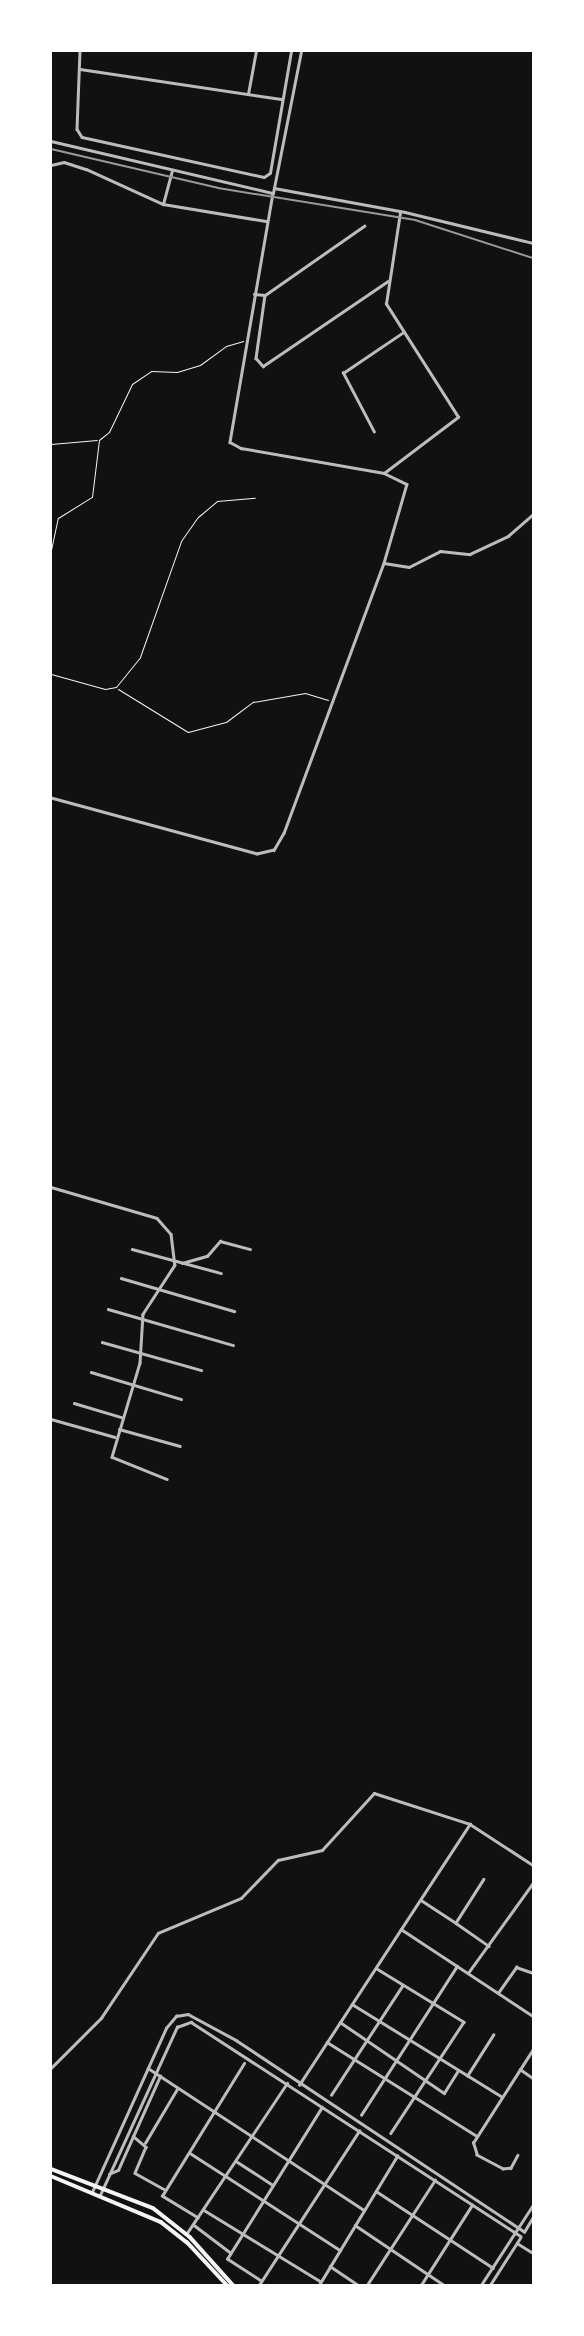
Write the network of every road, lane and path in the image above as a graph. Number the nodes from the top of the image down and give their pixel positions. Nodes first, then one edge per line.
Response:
1 (80, 51) edge
2 (256, 51) edge
3 (291, 51) edge
4 (301, 51) edge
5 (80, 69) junction
6 (248, 94) junction
7 (282, 99) junction
8 (51, 141) edge
9 (51, 165) edge
10 (173, 170) junction
11 (273, 191) junction
12 (163, 205) junction
13 (400, 212) junction
14 (266, 221) junction
15 (364, 226) dead end
16 (533, 243) edge
17 (388, 281) junction
18 (254, 294) junction
19 (265, 295) junction
20 (402, 333) junction
21 (245, 341) junction
22 (374, 432) dead end
23 (99, 440) junction
24 (51, 444) edge
25 (384, 473) junction
26 (255, 498) dead end
27 (533, 515) edge
28 (51, 550) edge
29 (384, 563) junction
30 (51, 674) edge
31 (116, 687) junction
32 (333, 701) junction
33 (51, 798) edge
34 (51, 1187) edge
35 (132, 1249) dead end
36 (250, 1249) dead end
37 (177, 1263) junction
38 (221, 1273) dead end
39 (121, 1278) dead end
40 (158, 1289) junction
41 (108, 1309) dead end
42 (234, 1311) dead end
43 (142, 1318) junction
44 (102, 1342) dead end
45 (233, 1345) dead end
46 (142, 1352) junction
47 (201, 1370) dead end
48 (91, 1372) dead end
49 (135, 1384) junction
50 (181, 1399) dead end
51 (74, 1404) dead end
52 (121, 1418) junction
53 (51, 1419) edge
54 (118, 1428) junction
55 (116, 1437) junction
56 (180, 1446) dead end
57 (167, 1479) dead end
58 (470, 1824) junction
59 (533, 1865) edge
60 (484, 1879) dead end
61 (533, 1883) edge
62 (421, 1900) junction
63 (456, 1923) junction
64 (401, 1929) junction
65 (489, 1947) junction
66 (457, 1966) junction
67 (376, 1968) junction
68 (468, 1973) junction
69 (533, 1973) edge
70 (403, 1985) junction
71 (498, 1993) junction
72 (433, 2003) junction
73 (352, 2004) junction
74 (184, 2014) junction
75 (533, 2016) edge
76 (185, 2021) junction
77 (378, 2021) junction
78 (340, 2022) junction
79 (493, 2035) dead end
80 (366, 2040) junction
81 (408, 2041) junction
82 (327, 2042) junction
83 (533, 2049) edge
84 (354, 2059) junction
85 (396, 2060) junction
86 (439, 2060) junction
87 (244, 2063) dead end
88 (51, 2068) edge
89 (148, 2068) junction
90 (520, 2069) junction
91 (458, 2071) junction
92 (158, 2075) junction
93 (467, 2076) junction
94 (385, 2078) junction
95 (533, 2078) edge
96 (425, 2081) junction
97 (287, 2083) junction
98 (299, 2084) junction
99 (178, 2088) junction
100 (296, 2089) junction
101 (331, 2095) dead end
102 (414, 2097) junction
103 (502, 2097) junction
104 (322, 2106) junction
105 (214, 2112) junction
106 (361, 2115) dead end
107 (359, 2131) junction
108 (391, 2133) dead end
109 (133, 2136) junction
110 (477, 2136) junction
111 (251, 2137) junction
112 (145, 2143) junction
113 (189, 2152) junction
114 (518, 2155) dead end
115 (397, 2156) junction
116 (236, 2161) junction
117 (288, 2161) junction
118 (51, 2169) edge
119 (109, 2174) junction
120 (51, 2176) edge
121 (225, 2177) junction
122 (435, 2180) junction
123 (324, 2184) junction
124 (95, 2185) junction
125 (273, 2185) junction
126 (103, 2188) junction
127 (165, 2190) junction
128 (376, 2191) junction
129 (92, 2192) junction
130 (100, 2195) junction
131 (263, 2201) junction
132 (472, 2205) junction
133 (533, 2205) edge
134 (204, 2210) junction
135 (364, 2210) junction
136 (411, 2217) junction
137 (533, 2217) edge
138 (198, 2218) junction
139 (298, 2224) junction
140 (194, 2225) junction
141 (355, 2225) junction
142 (519, 2227) junction
143 (524, 2231) junction
144 (187, 2233) junction
145 (515, 2233) junction
146 (243, 2234) junction
147 (521, 2236) junction
148 (449, 2241) junction
149 (517, 2243) junction
150 (391, 2248) junction
151 (340, 2250) junction
152 (231, 2253) junction
153 (533, 2253) edge
154 (279, 2254) junction
155 (330, 2266) junction
156 (493, 2268) junction
157 (428, 2273) junction
158 (261, 2281) junction
159 (320, 2284) edge
160 (227, 2285) edge
161 (233, 2285) edge
162 (259, 2285) edge
163 (358, 2285) edge
164 (367, 2285) edge
165 (421, 2285) edge
166 (444, 2285) edge
167 (481, 2285) edge
168 (489, 2285) edge

1 - 5 street
2 - 6 street
3 - 7 street
4 - 11 street
5 - 6 street
5 - 7 street
6 - 7 street
8 - 10 street
9 - 12 street
10 - 11 street
10 - 12 street
11 - 13 street
11 - 14 street
12 - 14 street
13 - 16 street
13 - 17 street
14 - 18 street
15 - 19 street
17 - 19 street
17 - 20 street
18 - 19 street
18 - 21 street
20 - 22 street
20 - 25 street
21 - 23 path
21 - 25 street
23 - 24 path
23 - 28 path
25 - 29 street
26 - 31 path
27 - 29 street
29 - 32 street
30 - 31 path
31 - 32 path
32 - 33 street
34 - 37 street
35 - 37 street
36 - 37 street
37 - 38 street
37 - 40 street
39 - 40 street
40 - 42 street
40 - 43 street
41 - 43 street
43 - 45 street
43 - 46 street
44 - 46 street
46 - 47 street
46 - 49 street
48 - 49 street
49 - 50 street
49 - 52 street
51 - 52 street
52 - 54 street
53 - 55 street
54 - 55 street
54 - 56 street
55 - 57 street
58 - 59 street
58 - 62 street
58 - 88 street
60 - 63 street
61 - 65 street
62 - 63 street
62 - 64 street
63 - 65 street
64 - 66 street
64 - 67 street
65 - 68 street
66 - 68 street
66 - 72 street
67 - 70 street
67 - 73 street
68 - 71 street
69 - 71 street
70 - 72 street
70 - 77 street
71 - 75 street
72 - 81 street
72 - 86 street
73 - 77 street
73 - 78 street
74 - 76 street
74 - 89 street
74 - 98 street
76 - 92 street
76 - 97 street
77 - 80 street
77 - 81 street
78 - 80 street
78 - 82 street
79 - 93 street
80 - 84 street
80 - 85 street
81 - 85 street
81 - 86 street
82 - 84 street
82 - 98 street
83 - 90 street
84 - 94 street
84 - 101 street
85 - 94 street
85 - 96 street
86 - 91 street
86 - 96 street
87 - 105 street
89 - 92 street
89 - 124 street
90 - 95 street
90 - 103 street
91 - 93 street
91 - 96 street
92 - 99 street
92 - 109 street
92 - 119 street
93 - 103 street
94 - 102 street
94 - 106 street
96 - 102 street
97 - 100 street
97 - 111 street
98 - 100 street
98 - 142 street
99 - 105 street
99 - 112 street
100 - 104 street
102 - 108 street
102 - 110 street
103 - 110 street
104 - 107 street
104 - 117 street
105 - 111 street
105 - 113 street
107 - 115 street
107 - 123 street
109 - 112 street
109 - 119 street
110 - 114 street
111 - 116 street
111 - 117 street
112 - 127 street
113 - 121 street
113 - 127 street
115 - 122 street
115 - 128 street
116 - 121 street
116 - 125 street
117 - 123 street
117 - 125 street
118 - 124 main road
119 - 126 street
120 - 129 main road
121 - 131 street
121 - 134 street
122 - 132 street
122 - 136 street
123 - 135 street
123 - 139 street
124 - 126 main road
124 - 129 street
125 - 131 street
126 - 130 street
126 - 144 main road
127 - 138 street
128 - 135 street
128 - 136 street
129 - 130 main road
130 - 160 main road
131 - 139 street
131 - 146 street
132 - 145 street
132 - 148 street
133 - 142 street
134 - 138 street
134 - 146 street
135 - 141 street
136 - 148 street
136 - 150 street
137 - 143 street
138 - 140 street
139 - 151 street
139 - 154 street
140 - 144 street
140 - 152 street
141 - 150 street
141 - 151 street
142 - 143 street
142 - 145 street
143 - 147 street
144 - 161 main road
145 - 147 street
145 - 156 street
146 - 152 street
146 - 154 street
147 - 149 street
148 - 156 street
148 - 157 street
149 - 153 street
149 - 168 street
150 - 157 street
150 - 164 street
151 - 155 street
152 - 158 street
154 - 158 street
154 - 159 street
155 - 159 street
155 - 163 street
156 - 167 street
157 - 165 street
157 - 166 street
158 - 162 street

